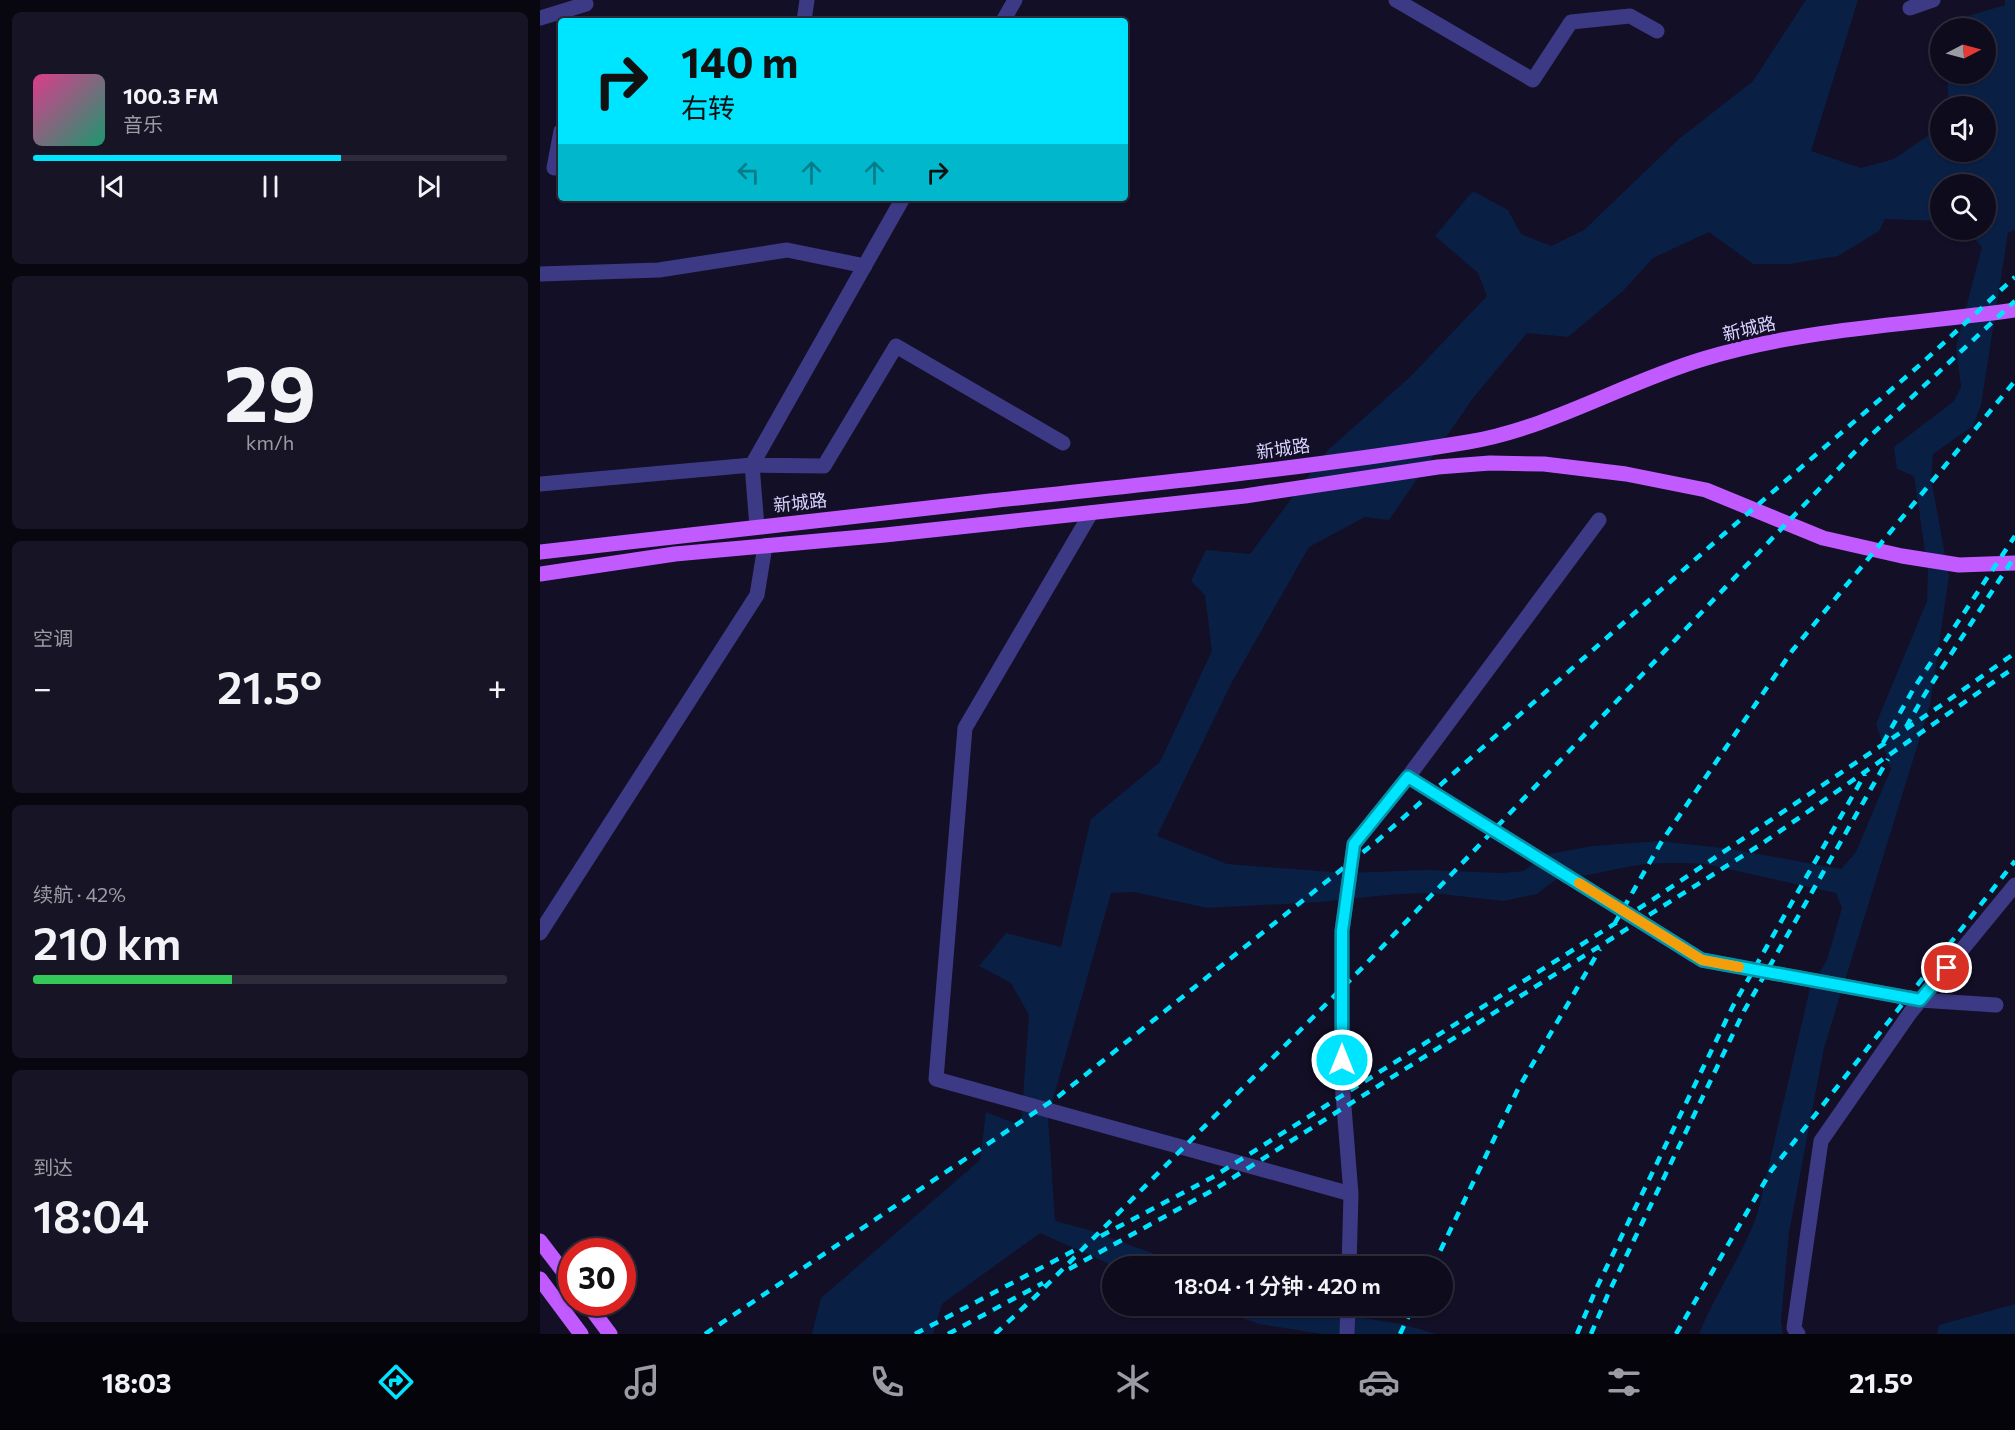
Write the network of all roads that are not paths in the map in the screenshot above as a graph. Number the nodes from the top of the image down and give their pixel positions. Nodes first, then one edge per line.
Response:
1 (807, 0) edge
2 (1015, 0) edge
3 (1396, 0) edge
4 (1932, 0) edge
5 (586, 2) edge
6 (1910, 8) dead end
7 (540, 18) edge
8 (583, 18) edge
9 (804, 18) edge
10 (1005, 18) edge
11 (1657, 31) dead end
12 (558, 144) edge
13 (552, 169) edge
14 (901, 201) edge
15 (865, 266) junction
16 (540, 274) edge
17 (2015, 310) edge
18 (1063, 443) dead end
19 (752, 465) junction
20 (540, 484) edge
21 (1091, 513) junction
22 (1599, 520) dead end
23 (757, 527) junction
24 (765, 546) junction
25 (546, 551) edge
26 (2015, 563) edge
27 (543, 573) edge
28 (1408, 777) junction
29 (2015, 885) edge
30 (540, 933) edge
31 (1920, 1000) junction
32 (1996, 1005) dead end
33 (1351, 1194) junction
34 (540, 1241) edge
35 (1349, 1256) edge
36 (558, 1265) edge
37 (540, 1280) edge
38 (596, 1316) edge
39 (1348, 1316) edge
40 (581, 1334) edge
41 (610, 1334) edge
42 (1347, 1334) edge
43 (1798, 1334) edge

1 - 9 street
2 - 10 street
3 - 11 street
4 - 6 street
5 - 7 street
5 - 8 street
12 - 13 street
14 - 15 street
15 - 16 street
15 - 19 street
17 - 23 main road, 新城路
18 - 19 street
19 - 20 street
19 - 23 street
21 - 24 main road
21 - 26 main road
21 - 33 street
22 - 28 street
23 - 25 main road, 新城路
24 - 27 main road
24 - 30 street
28 - 31 street
28 - 33 street
29 - 31 street
31 - 32 street
31 - 43 street
33 - 35 street
34 - 36 main road
37 - 40 main road
38 - 41 main road
39 - 42 street

